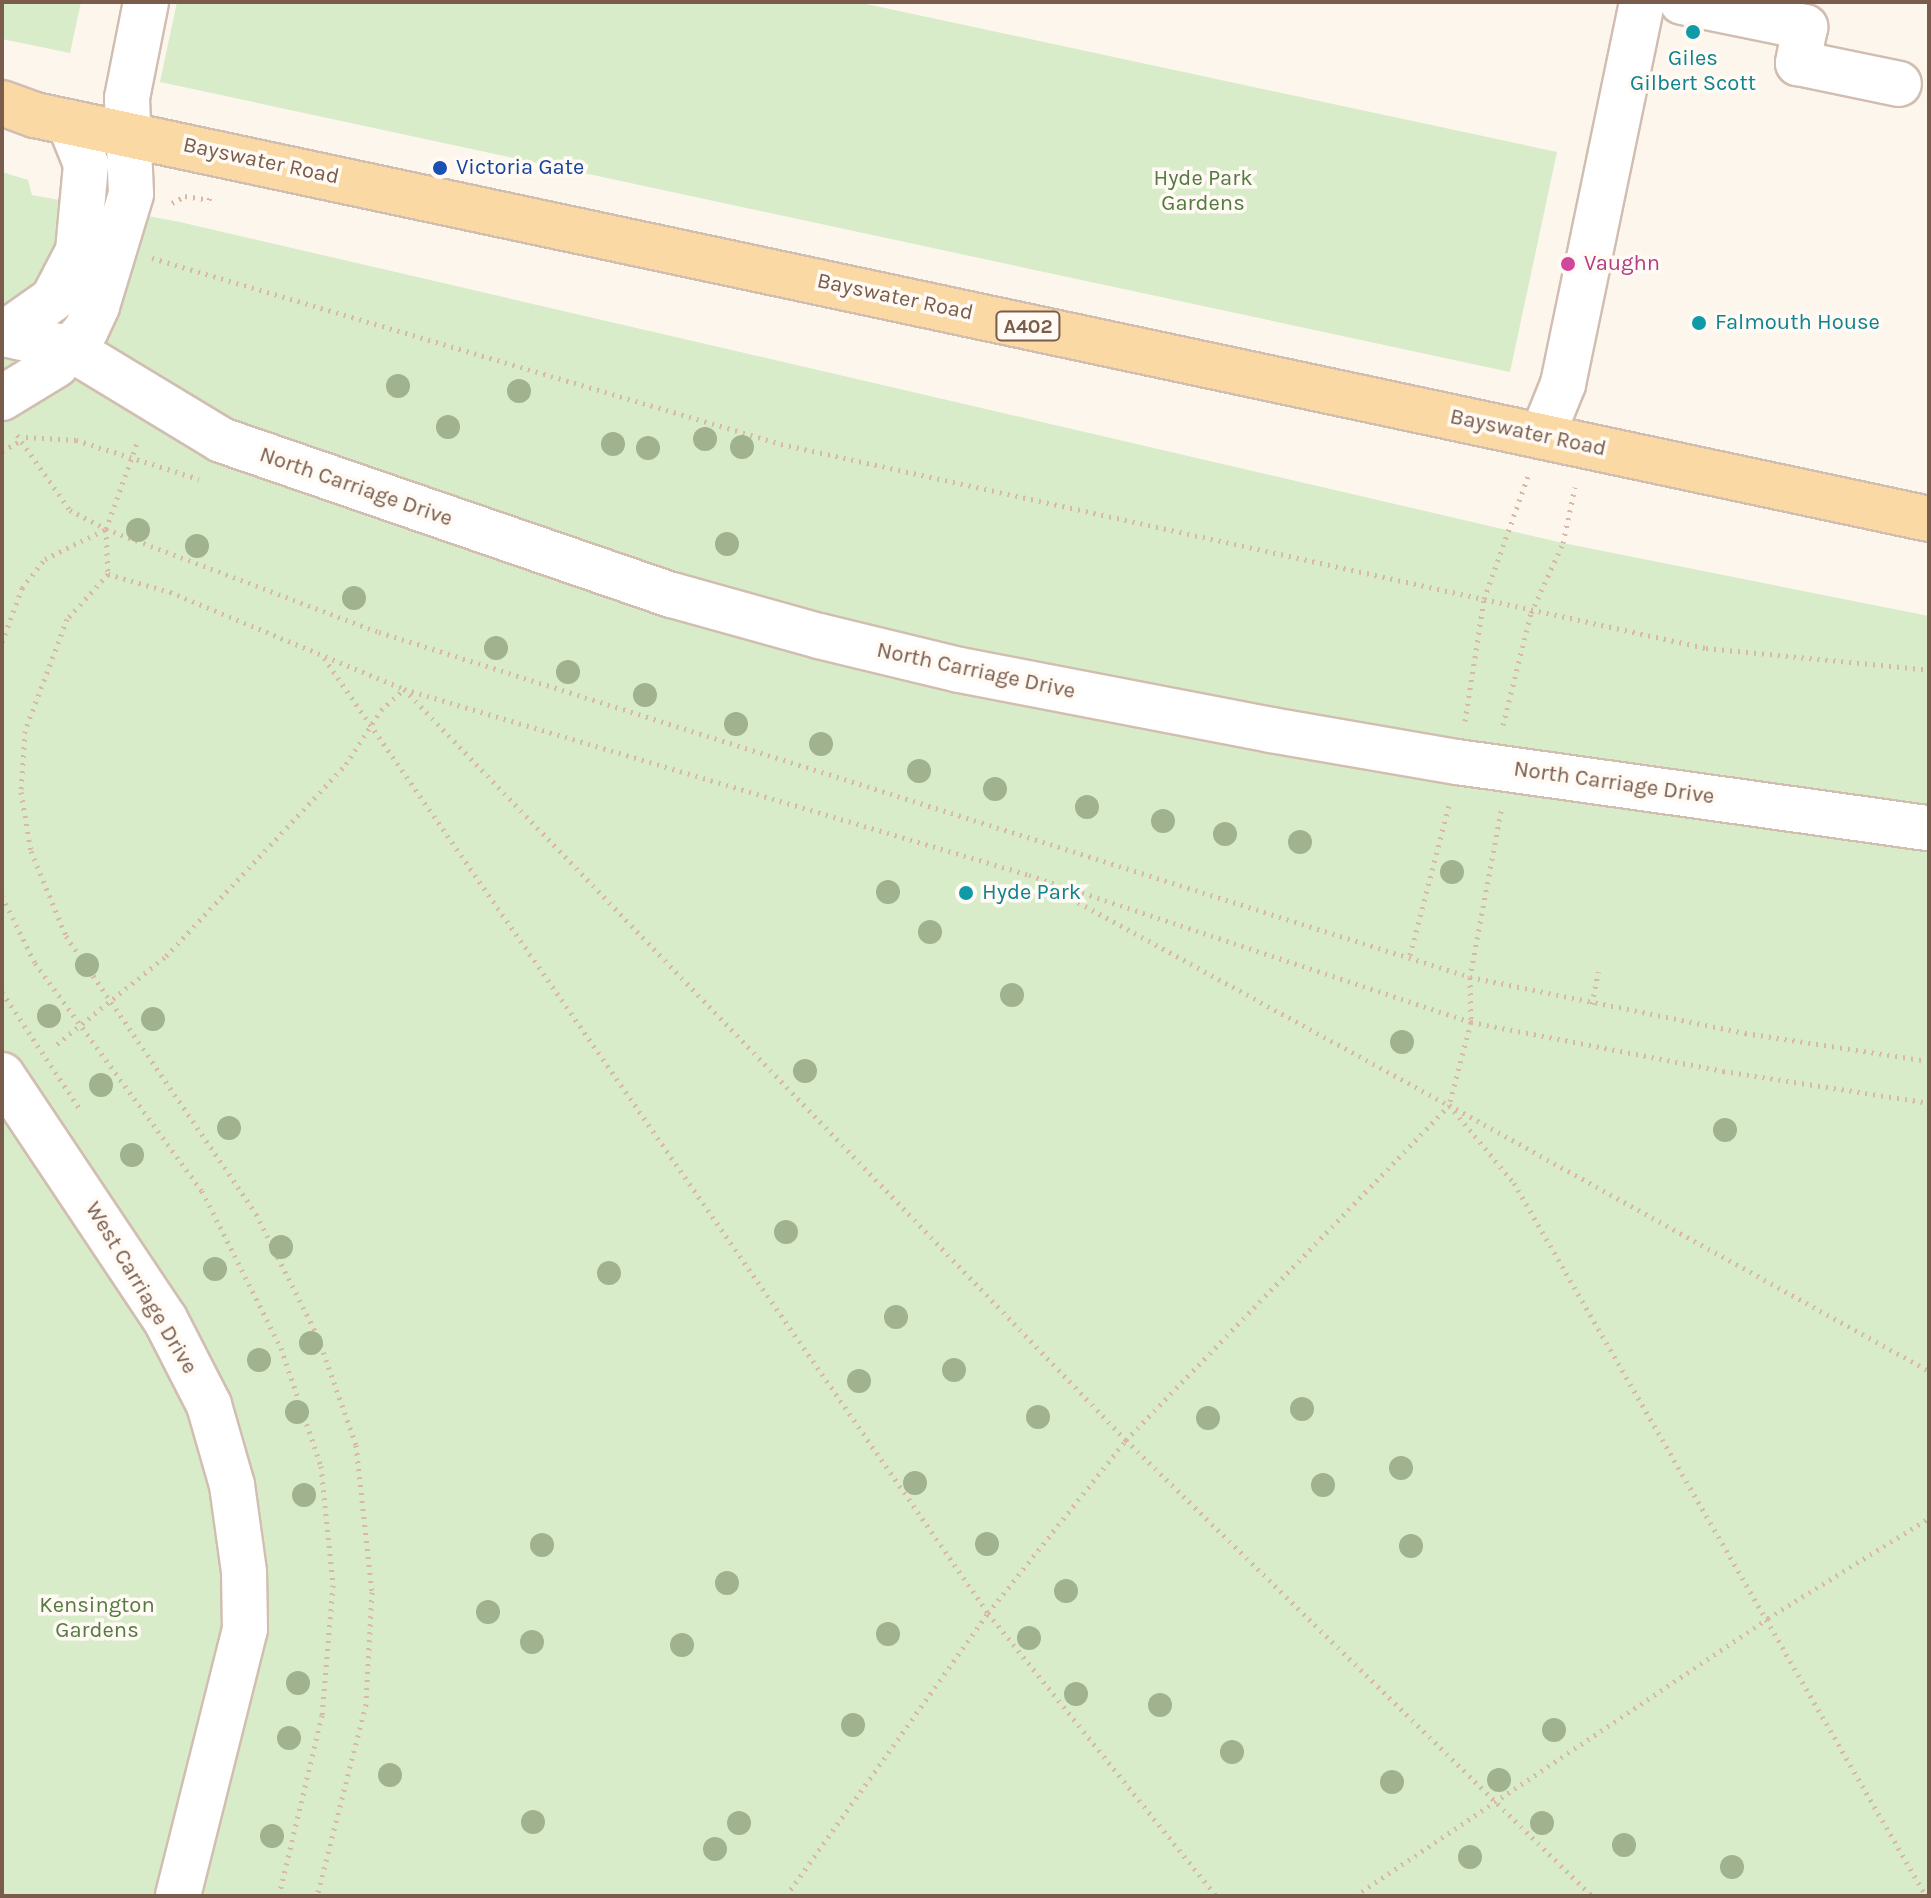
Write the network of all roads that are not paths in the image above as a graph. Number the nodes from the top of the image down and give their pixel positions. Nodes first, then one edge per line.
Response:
1 (146, 2) edge
2 (1642, 2) edge
3 (1682, 2) edge
4 (1899, 84) dead end
5 (2, 103) edge
6 (69, 122) junction
7 (128, 133) junction
8 (3, 334) edge
9 (71, 349) junction
10 (2, 398) edge
11 (1542, 436) junction
12 (1929, 519) edge
13 (1929, 828) edge
14 (2, 1075) edge
15 (178, 1896) edge

1 - 7 street
2 - 11 street
3 - 4 street
5 - 6 main road, Bayswater Road / A402
6 - 7 main road, Bayswater Road / A402
6 - 8 street, North Carriage Drive
7 - 9 street
7 - 11 main road, Bayswater Road / A402
8 - 9 street, North Carriage Drive
9 - 10 street
9 - 13 street, North Carriage Drive
11 - 12 main road, Bayswater Road / A402
14 - 15 street, West Carriage Drive

